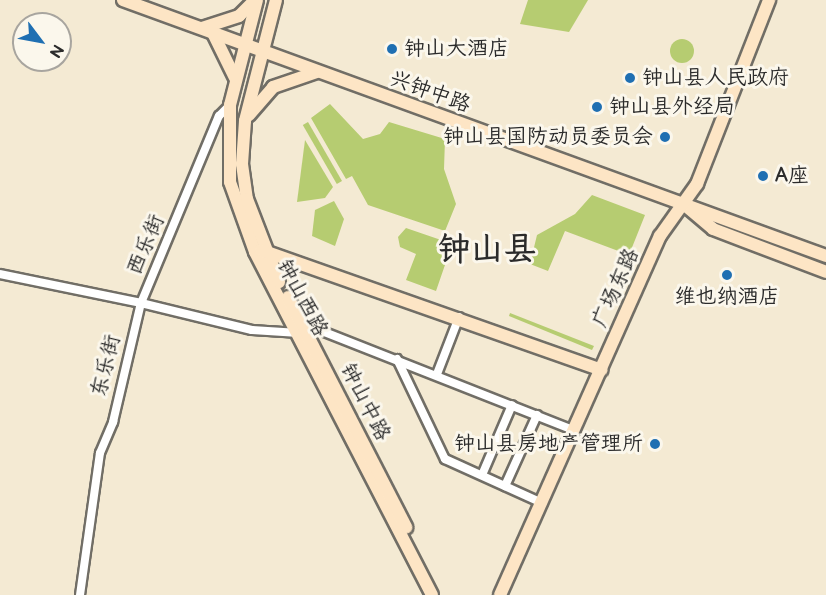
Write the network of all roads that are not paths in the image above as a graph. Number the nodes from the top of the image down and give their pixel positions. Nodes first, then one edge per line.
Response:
1 (123, 0) edge
2 (256, 0) edge
3 (276, 0) edge
4 (769, 0) edge
5 (199, 28) junction
6 (213, 33) junction
7 (242, 44) junction
8 (262, 51) junction
9 (317, 72) junction
10 (235, 79) junction
11 (230, 105) junction
12 (244, 121) junction
13 (686, 207) junction
14 (260, 250) junction
15 (826, 256) edge
16 (826, 272) edge
17 (0, 274) edge
18 (141, 303) junction
19 (459, 316) junction
20 (301, 328) junction
21 (397, 359) junction
22 (601, 370) junction
23 (437, 374) junction
24 (512, 405) junction
25 (537, 415) junction
26 (574, 431) junction
27 (482, 476) junction
28 (505, 486) junction
29 (542, 503) junction
30 (80, 595) edge
31 (432, 595) edge
32 (441, 595) edge
33 (500, 595) edge

1 - 5 main road, 兴钟中路
2 - 5 main road
2 - 7 main road, 钟山西路
3 - 8 main road
4 - 13 main road, 广场东路
5 - 6 main road, 兴钟中路
6 - 7 main road, 兴钟中路
6 - 10 main road
7 - 8 main road, 兴钟中路
7 - 10 main road, 钟山西路
8 - 9 main road, 兴钟中路
8 - 12 main road, 钟山中路
9 - 12 main road
9 - 13 main road, 兴钟中路
10 - 11 main road, 钟山西路
11 - 14 main road, 钟山西路
11 - 18 street, 西乐街
12 - 14 main road, 钟山中路
13 - 15 main road, 兴钟中路
13 - 16 main road, 兴钟中路
13 - 22 main road, 广场东路
14 - 19 main road
14 - 20 main road, 钟山中路
17 - 18 street, 西乐街
18 - 20 street
18 - 30 street, 东乐街
19 - 22 main road
19 - 23 street
20 - 21 street
20 - 31 main road, 钟山西路
20 - 32 main road, 钟山中路
21 - 23 street
21 - 27 street
22 - 26 main road, 广场东路
23 - 24 street
24 - 25 street
24 - 27 street
25 - 26 street
25 - 28 street
26 - 29 main road, 广场东路
27 - 28 street
28 - 29 street
29 - 33 main road, 广场东路

